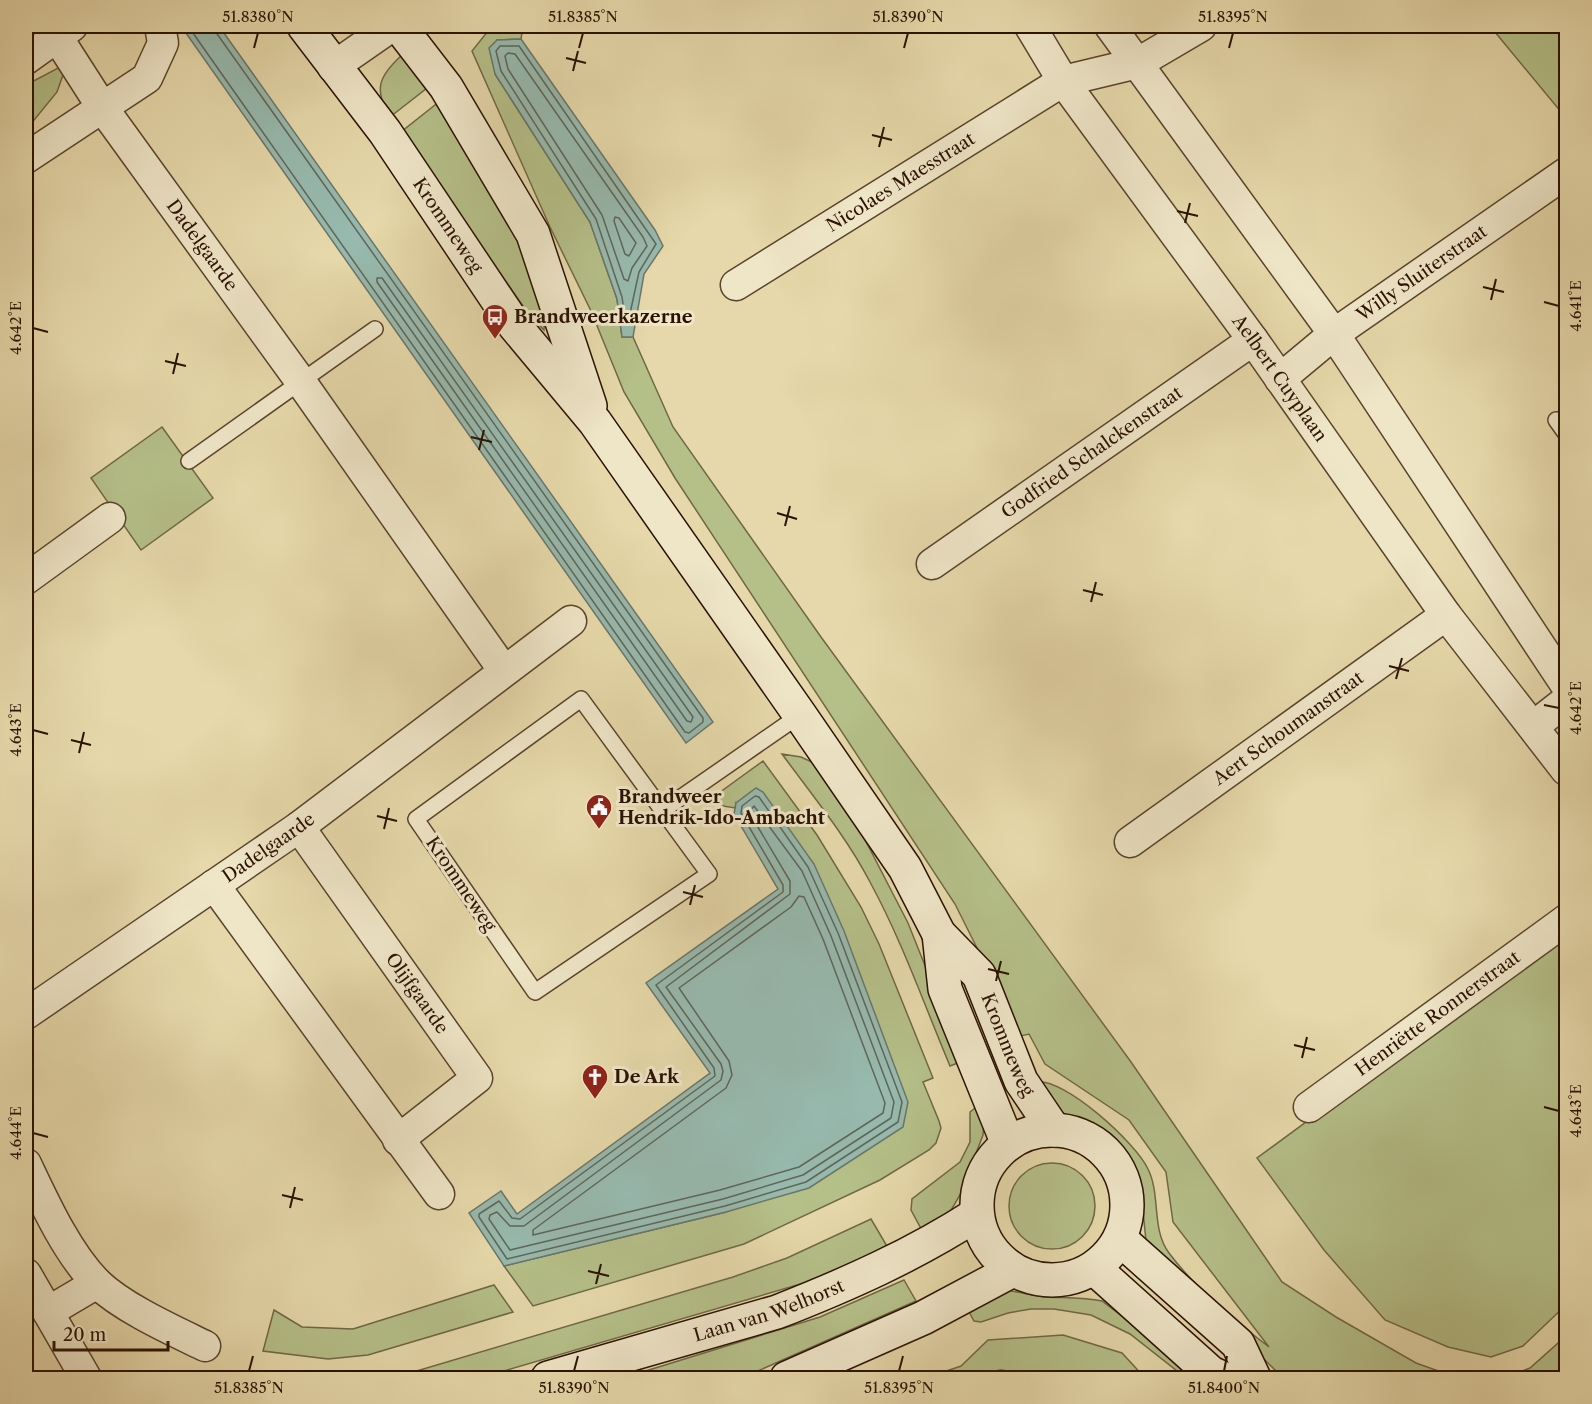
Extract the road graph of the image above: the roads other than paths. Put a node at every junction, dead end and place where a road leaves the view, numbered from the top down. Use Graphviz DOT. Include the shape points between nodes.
graph roads {
  1 [pos="160,26"];
  2 [pos="304,26"];
  3 [pos="392,26"];
  4 [pos="399,26"];
  5 [pos="1030,26"];
  6 [pos="1110,26"];
  7 [pos="1201,26"];
  8 [pos="59,29"];
  9 [pos="26,59"];
  10 [pos="1138,63"];
  11 [pos="333,67"];
  12 [pos="1064,81"];
  13 [pos="102,107"];
  14 [pos="26,158"];
  15 [pos="1566,173"];
  16 [pos="736,285"];
  17 [pos="375,329"];
  18 [pos="1334,334"];
  19 [pos="1253,340"];
  20 [pos="1280,379"];
  21 [pos="302,382"];
  22 [pos="1556,420"];
  23 [pos="595,422"];
  24 [pos="1566,434"];
  25 [pos="189,461"];
  26 [pos="110,518"];
  27 [pos="933,564"];
  28 [pos="26,579"];
  29 [pos="1446,615"];
  30 [pos="571,621"];
  31 [pos="504,671"];
  32 [pos="1566,685"];
  33 [pos="1566,701"];
  34 [pos="800,715"];
  35 [pos="1534,726"];
  36 [pos="1566,770"];
  37 [pos="663,810"];
  38 [pos="299,827"];
  39 [pos="1130,842"];
  40 [pos="214,885"];
  41 [pos="1566,921"];
  42 [pos="939,934"];
  43 [pos="26,1014"];
  44 [pos="1309,1107"];
  45 [pos="1054,1130"];
  46 [pos="398,1140"];
  47 [pos="1008,1144"];
  48 [pos="26,1164"];
  49 [pos="439,1194"];
  50 [pos="977,1215"];
  51 [pos="1120,1239"];
  52 [pos="1094,1268"];
  53 [pos="1012,1270"];
  54 [pos="26,1274"];
  55 [pos="97,1283"];
  56 [pos="48,1312"];
  57 [pos="205,1346"];
  58 [pos="86,1378"];
  59 [pos="548,1378"];
  60 [pos="787,1378"];
  61 [pos="1222,1378"];
  62 [pos="1254,1378"];
  1 -- 13 [label="street" via="163,43 147,78"];
  2 -- 11 [label="street, Krommeweg"];
  3 -- 11 [label="street"];
  4 -- 23 [label="street, Krommeweg" via="446,87 533,234"];
  5 -- 12 [label="street, Aelbert Cuyplaan"];
  6 -- 10 [label="street"];
  7 -- 10 [label="street, Nicolaes Maesstraat"];
  8 -- 9 [label="street, Dadelgaarde"];
  8 -- 13 [label="street, Dadelgaarde"];
  10 -- 12 [label="street, Nicolaes Maesstraat"];
  10 -- 18 [label="street"];
  11 -- 23 [label="street, Krommeweg" via="385,132 515,327"];
  12 -- 16 [label="street, Nicolaes Maesstraat"];
  12 -- 19 [label="street, Aelbert Cuyplaan"];
  13 -- 14 [label="street"];
  13 -- 21 [label="street, Dadelgaarde"];
  15 -- 18 [label="street, Willy Sluiterstraat"];
  17 -- 21 [label="lane"];
  18 -- 20 [label="street, Willy Sluiterstraat"];
  18 -- 32 [label="street"];
  19 -- 20 [label="street, Aelbert Cuyplaan"];
  19 -- 27 [label="street, Godfried Schalckenstraat"];
  20 -- 29 [label="street, Aelbert Cuyplaan"];
  21 -- 25 [label="lane"];
  21 -- 31 [label="street, Dadelgaarde"];
  22 -- 24 [label="lane"];
  23 -- 34 [label="street, Krommeweg"];
  26 -- 28 [label="street"];
  29 -- 35 [label="street, Aelbert Cuyplaan"];
  29 -- 39 [label="street, Aert Schoumanstraat"];
  30 -- 31 [label="street, Dadelgaarde"];
  31 -- 38 [label="street, Dadelgaarde"];
  33 -- 35 [label="street"];
  34 -- 37 [label="lane"];
  34 -- 42 [label="street, Krommeweg" via="905,868"];
  35 -- 36 [label="street, Aelbert Cuyplaan"];
  37 -- 37 [label="lane, Krommeweg" via="709,874 535,992 416,819 581,699"];
  38 -- 40 [label="street, Dadelgaarde"];
  38 -- 46 [label="street, Olijfgaarde" via="477,1078"];
  40 -- 43 [label="street, Dadelgaarde"];
  40 -- 46 [label="street"];
  41 -- 44 [label="street, Henriëtte Ronnerstraat"];
  42 -- 45 [label="street, Krommeweg" via="980,975 1021,1082"];
  42 -- 47 [label="street, Krommeweg" via="945,989"];
  45 -- 47 [label="street" via="1030,1133"];
  45 -- 51 [label="street" via="1076,1134 1096,1144 1118,1169 1127,1202"];
  46 -- 49 [label="street"];
  47 -- 50 [label="street" via="983,1175 976,1201"];
  48 -- 55 [label="street" via="56,1228"];
  50 -- 53 [label="street" via="988,1246"];
  50 -- 59 [label="street, Laan van Welhorst" via="934,1242 785,1309"];
  51 -- 52 [label="street"];
  51 -- 62 [label="street" via="1238,1344"];
  52 -- 53 [label="street" via="1075,1278 1054,1281"];
  52 -- 61 [label="street" via="1211,1373"];
  53 -- 60 [label="street" via="923,1318"];
  54 -- 56 [label="street"];
  55 -- 56 [label="street"];
  55 -- 57 [label="street" via="151,1320"];
  56 -- 58 [label="street"];
}
